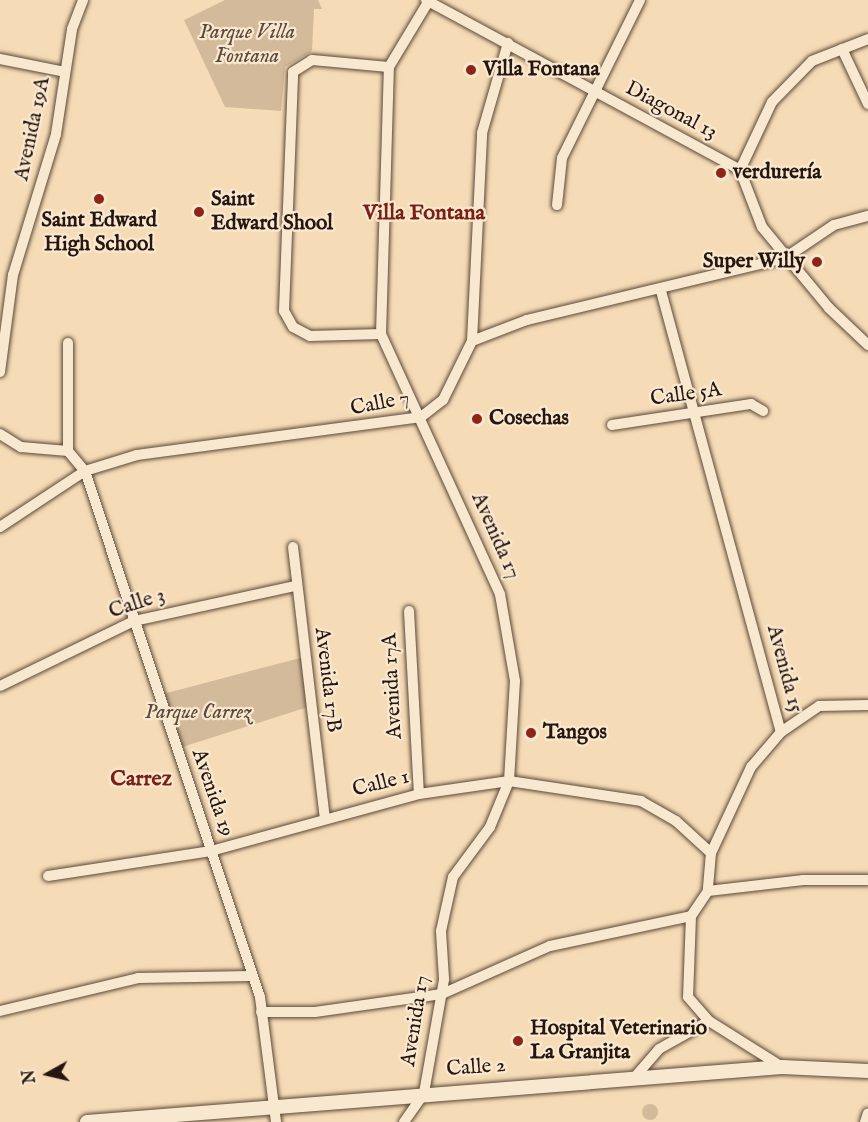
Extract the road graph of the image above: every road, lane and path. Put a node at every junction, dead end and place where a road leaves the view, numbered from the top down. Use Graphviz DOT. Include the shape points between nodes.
graph roads {
  1 [pos="83,0"];
  2 [pos="640,0"];
  3 [pos="427,1"];
  4 [pos="868,39"];
  5 [pos="508,43"];
  6 [pos="842,49"];
  7 [pos="0,59"];
  8 [pos="390,67"];
  9 [pos="65,72"];
  10 [pos="593,91"];
  11 [pos="868,104"];
  12 [pos="740,170"];
  13 [pos="557,205"];
  14 [pos="868,216"];
  15 [pos="785,258"];
  16 [pos="661,291"];
  17 [pos="381,334"];
  18 [pos="472,341"];
  19 [pos="68,344"];
  20 [pos="868,345"];
  21 [pos="0,372"];
  22 [pos="763,411"];
  23 [pos="694,414"];
  24 [pos="421,417"];
  25 [pos="612,425"];
  26 [pos="0,434"];
  27 [pos="68,451"];
  28 [pos="85,471"];
  29 [pos="0,527"];
  30 [pos="293,547"];
  31 [pos="295,586"];
  32 [pos="409,611"];
  33 [pos="134,621"];
  34 [pos="0,686"];
  35 [pos="868,705"];
  36 [pos="781,732"];
  37 [pos="509,781"];
  38 [pos="419,794"];
  39 [pos="325,818"];
  40 [pos="211,851"];
  41 [pos="711,853"];
  42 [pos="48,876"];
  43 [pos="868,880"];
  44 [pos="708,891"];
  45 [pos="691,916"];
  46 [pos="251,976"];
  47 [pos="442,994"];
  48 [pos="0,1011"];
  49 [pos="261,1012"];
  50 [pos="709,1021"];
  51 [pos="782,1067"];
  52 [pos="868,1071"];
  53 [pos="634,1078"];
  54 [pos="424,1093"];
  55 [pos="868,1113"];
  56 [pos="274,1116"];
  57 [pos="87,1122"];
  58 [pos="404,1122"];
  59 [pos="865,1122"];
  1 -- 9 [label="street, Avenida 19A"];
  2 -- 10 [label="street"];
  3 -- 5 [label="street, Diagonal 13"];
  3 -- 8 [label="street, Avenida 17"];
  4 -- 6 [label="street"];
  5 -- 10 [label="street, Diagonal 13"];
  5 -- 18 [label="street" via="482,133"];
  6 -- 11 [label="street"];
  6 -- 12 [label="street" via="812,61 772,102"];
  7 -- 9 [label="street"];
  8 -- 17 [label="street, Avenida 17"];
  8 -- 17 [label="street" via="312,60 293,72 284,311 293,327 310,336"];
  9 -- 21 [label="street, Avenida 19A" via="56,134 13,275"];
  10 -- 12 [label="street, Diagonal 13"];
  10 -- 13 [label="street" via="562,158"];
  12 -- 15 [label="street" via="762,227"];
  14 -- 15 [label="street" via="834,225"];
  15 -- 16 [label="street"];
  15 -- 20 [label="street"];
  16 -- 18 [label="street" via="527,320"];
  16 -- 23 [label="street, Avenida 15"];
  17 -- 24 [label="street, Avenida 17"];
  18 -- 24 [label="street, Calle 7" via="442,400"];
  19 -- 27 [label="street"];
  22 -- 23 [label="street, Calle 5A" via="751,404"];
  23 -- 25 [label="street, Calle 5A"];
  23 -- 36 [label="street, Avenida 15"];
  24 -- 28 [label="street, Calle 7" via="137,455"];
  24 -- 37 [label="street, Avenida 17" via="500,594 515,681"];
  26 -- 27 [label="street" via="21,447"];
  27 -- 28 [label="street, Avenida 19"];
  28 -- 29 [label="street, Calle 7"];
  28 -- 33 [label="street, Avenida 19"];
  30 -- 31 [label="street, Avenida 17B"];
  31 -- 33 [label="street, Calle 3"];
  31 -- 39 [label="street, Avenida 17B"];
  32 -- 38 [label="street, Avenida 17A"];
  33 -- 34 [label="street, Calle 3"];
  33 -- 40 [label="street, Avenida 19"];
  35 -- 36 [label="street" via="819,706"];
  36 -- 41 [label="street, Avenida 15" via="751,767"];
  37 -- 38 [label="street, Calle 1"];
  37 -- 41 [label="street, Calle 1" via="641,801 676,821"];
  37 -- 47 [label="street, Avenida 17" via="490,827 453,877 441,931"];
  38 -- 39 [label="street, Calle 1"];
  39 -- 40 [label="street, Calle 1"];
  40 -- 42 [label="street, Calle 1"];
  40 -- 46 [label="street, Avenida 19"];
  41 -- 44 [label="street, Avenida 15"];
  43 -- 44 [label="street" via="803,880"];
  44 -- 45 [label="street, Avenida 15"];
  45 -- 47 [label="street" via="550,946"];
  45 -- 50 [label="street" via="688,998"];
  46 -- 48 [label="street" via="138,978"];
  46 -- 49 [label="street, Avenida 19"];
  47 -- 49 [label="street" via="315,1012"];
  47 -- 54 [label="street, Avenida 17"];
  49 -- 56 [label="street, Avenida 19"];
  50 -- 51 [label="street"];
  50 -- 53 [label="street" via="659,1049"];
  51 -- 52 [label="street, Calle 2"];
  51 -- 53 [label="street, Calle 2"];
  53 -- 54 [label="street, Calle 2"];
  54 -- 56 [label="street, Calle 2"];
  54 -- 58 [label="street"];
  55 -- 59 [label="street"];
  56 -- 57 [label="street, Calle 2"];
}
